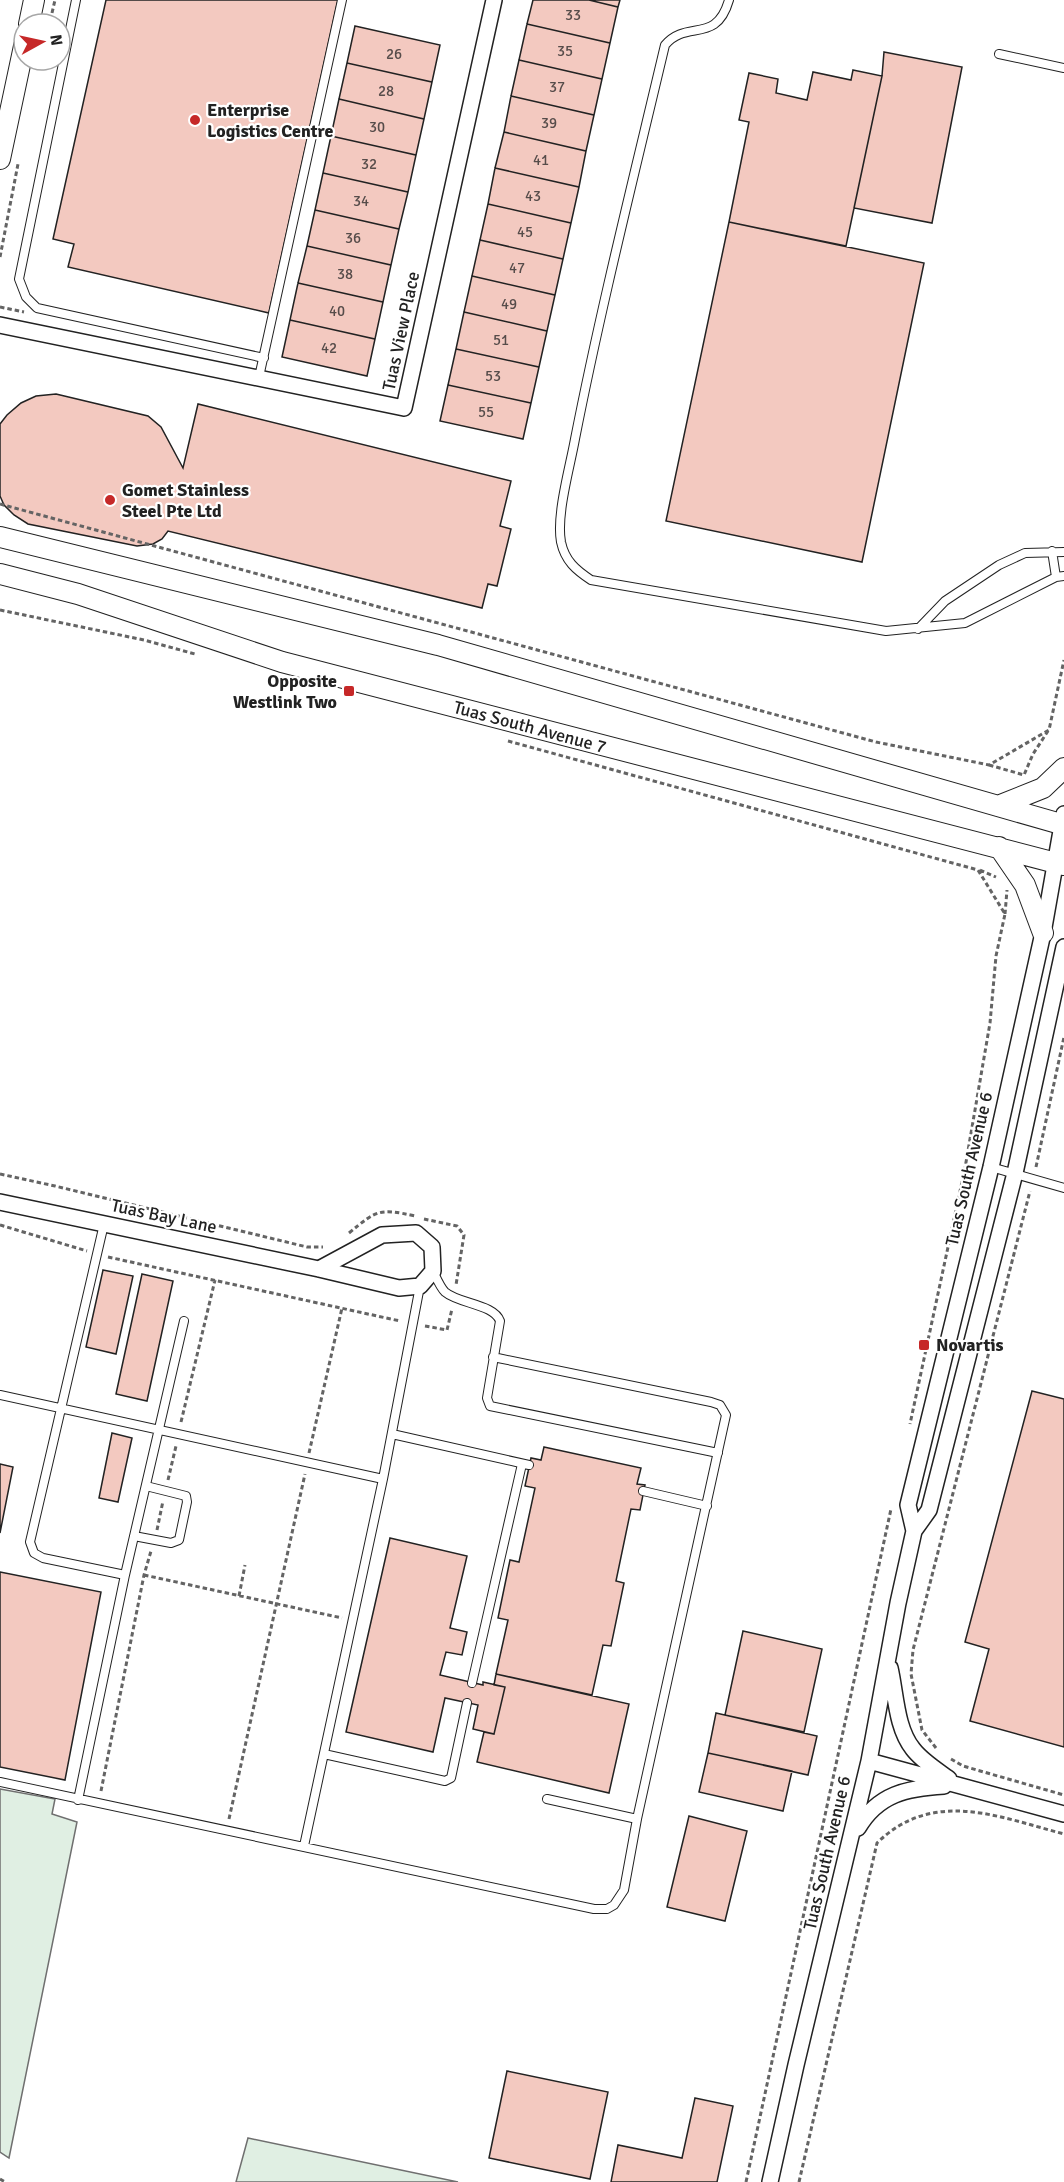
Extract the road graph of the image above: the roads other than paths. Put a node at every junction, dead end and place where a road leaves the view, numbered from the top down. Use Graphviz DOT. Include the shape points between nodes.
graph roads {
  1 [pos="76,0"];
  2 [pos="342,0"];
  3 [pos="494,0"];
  4 [pos="729,0"];
  5 [pos="999,54"];
  6 [pos="1064,68"];
  7 [pos="18,72"];
  8 [pos="0,159"];
  9 [pos="0,325"];
  10 [pos="264,358"];
  11 [pos="259,377"];
  12 [pos="0,537"];
  13 [pos="1052,551"];
  14 [pos="1064,552"];
  15 [pos="0,574"];
  16 [pos="1060,577"];
  17 [pos="918,628"];
  18 [pos="1064,768"];
  19 [pos="998,806"];
  20 [pos="1063,821"];
  21 [pos="999,847"];
  22 [pos="1060,863"];
  23 [pos="1043,933"];
  24 [pos="1064,947"];
  25 [pos="991,1167"];
  26 [pos="1015,1173"];
  27 [pos="1064,1188"];
  28 [pos="0,1202"];
  29 [pos="104,1224"];
  30 [pos="319,1269"];
  31 [pos="433,1271"];
  32 [pos="420,1286"];
  33 [pos="184,1321"];
  34 [pos="493,1357"];
  35 [pos="0,1395"];
  36 [pos="60,1408"];
  37 [pos="158,1430"];
  38 [pos="392,1434"];
  39 [pos="718,1453"];
  40 [pos="383,1479"];
  41 [pos="146,1486"];
  42 [pos="644,1491"];
  43 [pos="707,1506"];
  44 [pos="914,1531"];
  45 [pos="134,1536"];
  46 [pos="125,1575"];
  47 [pos="888,1660"];
  48 [pos="472,1683"];
  49 [pos="467,1703"];
  50 [pos="324,1754"];
  51 [pos="869,1761"];
  52 [pos="0,1782"];
  53 [pos="960,1786"];
  54 [pos="547,1799"];
  55 [pos="78,1800"];
  56 [pos="1064,1814"];
  57 [pos="637,1819"];
  58 [pos="852,1839"];
  59 [pos="304,1846"];
  60 [pos="770,2182"];
  1 -- 10 [label="lane" via="19,279 26,297 38,308"];
  2 -- 10 [label="lane"];
  3 -- 11 [label="street, Tuas View Place" via="404,408"];
  4 -- 17 [label="lane" via="717,24 678,35 665,45 580,417 560,517 561,542 568,560 591,580 886,631"];
  5 -- 6 [label="lane"];
  7 -- 8 [label="street"];
  9 -- 11 [label="street, Tuas View Place"];
  10 -- 11 [label="lane"];
  12 -- 19 [label="street" via="438,645"];
  13 -- 14 [label="lane"];
  13 -- 16 [label="lane"];
  13 -- 17 [label="lane" via="1025,553 999,565 945,601"];
  15 -- 21 [label="street, Tuas South Avenue 7" via="89,598 282,662"];
  16 -- 17 [label="lane" via="964,623"];
  18 -- 19 [label="street" via="1043,788"];
  19 -- 20 [label="street"];
  20 -- 22 [label="street, Tuas South Avenue 6"];
  21 -- 22 [label="street, Tuas South Avenue 7"];
  21 -- 23 [label="street" via="1025,885"];
  22 -- 23 [label="street, Tuas South Avenue 6"];
  23 -- 25 [label="street, Tuas South Avenue 6"];
  24 -- 26 [label="street, Tuas South Avenue 6"];
  25 -- 26 [label="lane"];
  25 -- 44 [label="street, Tuas South Avenue 6" via="908,1505"];
  26 -- 27 [label="lane"];
  26 -- 44 [label="street, Tuas South Avenue 6" via="929,1510"];
  28 -- 29 [label="street, Tuas Bay Lane"];
  29 -- 30 [label="street, Tuas Bay Lane"];
  29 -- 36 [label="lane"];
  30 -- 31 [label="street" via="382,1235 416,1233 432,1247"];
  30 -- 32 [label="street, Tuas Bay Lane" via="399,1288"];
  31 -- 32 [label="street"];
  31 -- 34 [label="lane" via="444,1291 498,1316"];
  32 -- 38 [label="lane"];
  33 -- 37 [label="lane"];
  34 -- 39 [label="lane" via="720,1405 726,1416"];
  34 -- 39 [label="lane" via="487,1398 494,1408"];
  35 -- 36 [label="lane"];
  36 -- 37 [label="lane"];
  36 -- 46 [label="lane" via="30,1542 34,1553"];
  37 -- 40 [label="lane"];
  37 -- 41 [label="lane"];
  38 -- 40 [label="lane"];
  38 -- 48 [label="lane" via="525,1465"];
  39 -- 43 [label="lane"];
  40 -- 50 [label="lane"];
  41 -- 45 [label="lane"];
  41 -- 45 [label="lane" via="186,1496 178,1540 171,1543"];
  42 -- 43 [label="lane"];
  43 -- 57 [label="lane"];
  44 -- 47 [label="street, Tuas South Avenue 6"];
  45 -- 46 [label="lane"];
  46 -- 55 [label="lane"];
  47 -- 51 [label="street, Tuas South Avenue 6"];
  47 -- 53 [label="street" via="900,1723 908,1743"];
  49 -- 50 [label="lane" via="451,1778 446,1781"];
  50 -- 59 [label="lane"];
  51 -- 53 [label="street"];
  51 -- 58 [label="street, Tuas South Avenue 6"];
  52 -- 55 [label="lane"];
  53 -- 56 [label="street"];
  53 -- 58 [label="street" via="918,1787 898,1792 866,1814"];
  54 -- 57 [label="lane"];
  55 -- 59 [label="lane"];
  57 -- 59 [label="lane" via="624,1890 607,1909"];
  58 -- 60 [label="street, Tuas South Avenue 6"];
}
